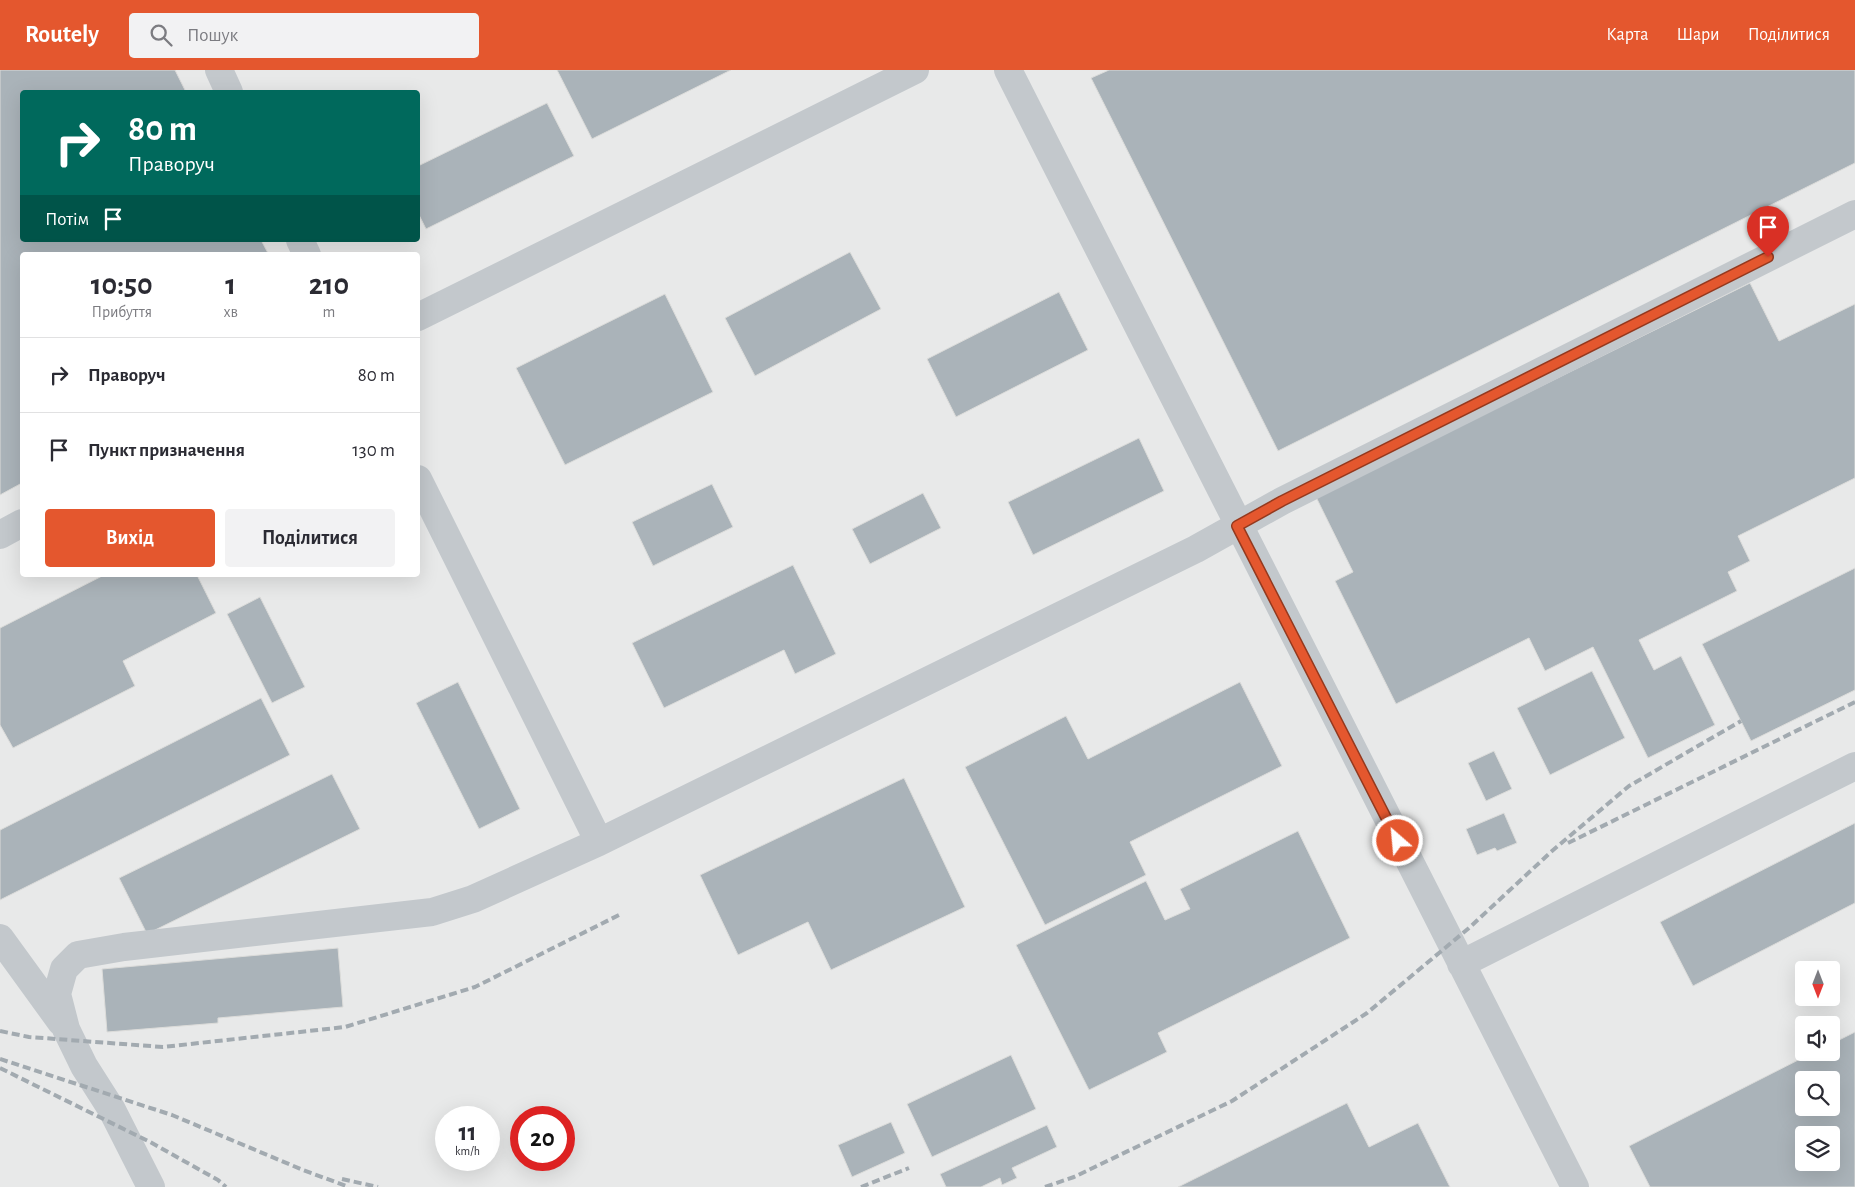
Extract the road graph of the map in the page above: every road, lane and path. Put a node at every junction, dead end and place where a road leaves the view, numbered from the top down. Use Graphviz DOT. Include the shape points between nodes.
graph roads {
  1 [pos="219,70"];
  2 [pos="915,70"];
  3 [pos="1008,70"];
  4 [pos="228,90"];
  5 [pos="1855,214"];
  6 [pos="420,316"];
  7 [pos="420,483"];
  8 [pos="20,525"];
  9 [pos="1237,526"];
  10 [pos="0,535"];
  11 [pos="1855,766"];
  12 [pos="599,842"];
  13 [pos="0,938"];
  14 [pos="1461,964"];
  15 [pos="66,1030"];
  16 [pos="151,1187"];
  17 [pos="1575,1187"];
  1 -- 4 [label="lane"];
  2 -- 6 [label="lane"];
  3 -- 9 [label="lane"];
  5 -- 9 [label="lane"];
  7 -- 12 [label="lane"];
  8 -- 10 [label="lane"];
  9 -- 12 [label="lane"];
  9 -- 14 [label="lane"];
  11 -- 14 [label="lane"];
  12 -- 15 [label="lane" via="473,899 432,912 78,955 64,968 57,994"];
  13 -- 15 [label="lane"];
  14 -- 17 [label="lane"];
  15 -- 16 [label="lane"];
}
